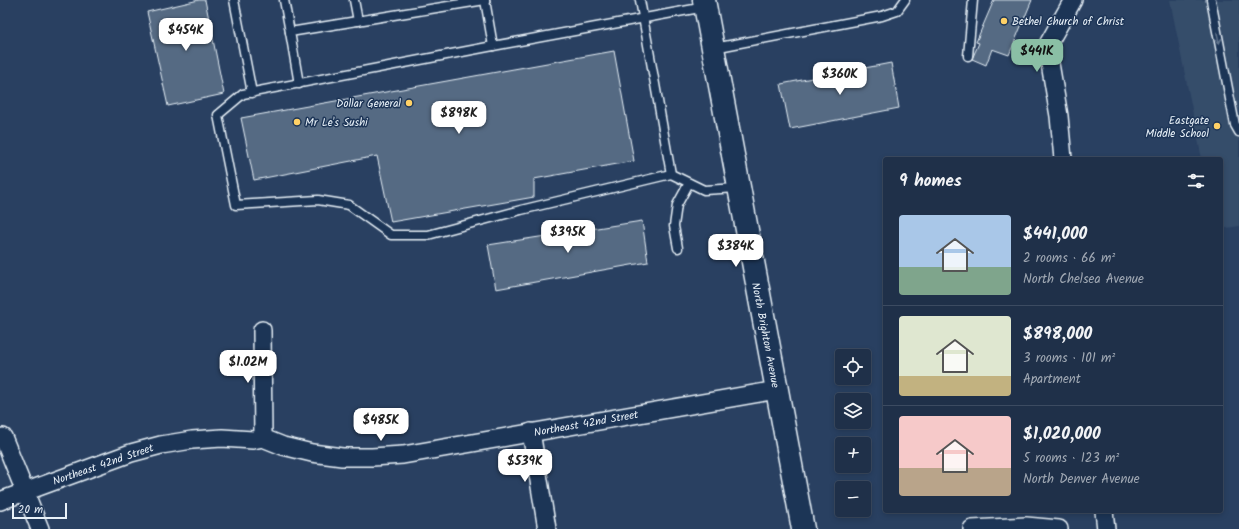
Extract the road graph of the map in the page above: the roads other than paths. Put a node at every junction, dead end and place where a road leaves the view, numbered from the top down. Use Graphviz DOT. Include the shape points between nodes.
graph roads {
  1 [pos="234,0"];
  2 [pos="284,0"];
  3 [pos="354,0"];
  4 [pos="485,0"];
  5 [pos="640,0"];
  6 [pos="905,0"];
  7 [pos="973,0"];
  8 [pos="1073,0"];
  9 [pos="1211,0"];
  10 [pos="705,3"];
  11 [pos="644,19"];
  12 [pos="358,21"];
  13 [pos="290,32"];
  14 [pos="493,46"];
  15 [pos="713,48"];
  16 [pos="968,56"];
  17 [pos="299,84"];
  18 [pos="252,93"];
  19 [pos="1239,132"];
  20 [pos="1063,157"];
  21 [pos="671,174"];
  22 [pos="689,183"];
  23 [pos="739,188"];
  24 [pos="678,248"];
  25 [pos="262,330"];
  26 [pos="777,390"];
  27 [pos="531,432"];
  28 [pos="3,437"];
  29 [pos="263,438"];
  30 [pos="25,491"];
  31 [pos="0,500"];
  32 [pos="1104,513"];
  33 [pos="40,529"];
  34 [pos="547,529"];
  35 [pos="803,529"];
  36 [pos="972,529"];
  37 [pos="1059,529"];
  38 [pos="1106,529"];
  1 -- 18 [label="lane"];
  2 -- 13 [label="lane"];
  3 -- 12 [label="lane"];
  4 -- 12 [label="lane"];
  4 -- 14 [label="lane"];
  5 -- 11 [label="lane"];
  6 -- 15 [label="lane" via="897,11 882,16"];
  7 -- 16 [label="lane"];
  8 -- 20 [label="street" via="1047,46 1059,116"];
  9 -- 19 [label="lane, one-way" via="1235,125"];
  10 -- 11 [label="lane"];
  10 -- 15 [label="main road, North Brighton Avenue"];
  11 -- 14 [label="lane"];
  11 -- 21 [label="lane"];
  12 -- 13 [label="lane"];
  13 -- 17 [label="lane"];
  14 -- 17 [label="lane"];
  15 -- 23 [label="main road, North Brighton Avenue"];
  17 -- 18 [label="lane"];
  18 -- 21 [label="lane" via="243,94 218,115 236,205 318,200 349,205 391,235 428,235"];
  21 -- 22 [label="lane"];
  22 -- 23 [label="lane" via="704,190"];
  22 -- 24 [label="lane" via="676,205 674,226"];
  23 -- 26 [label="main road, North Brighton Avenue"];
  25 -- 29 [label="street"];
  26 -- 27 [label="street, Northeast 42nd Street"];
  26 -- 35 [label="main road, North Brighton Avenue"];
  27 -- 29 [label="street, Northeast 42nd Street" via="403,455 372,458 312,453"];
  27 -- 34 [label="street"];
  28 -- 30 [label="street"];
  29 -- 30 [label="street, Northeast 42nd Street" via="192,440 162,445 131,453"];
  30 -- 31 [label="street, Northeast 42nd Street"];
  30 -- 33 [label="street"];
  32 -- 38 [label="street"];
  36 -- 37 [label="street" via="1026,526"];
}
